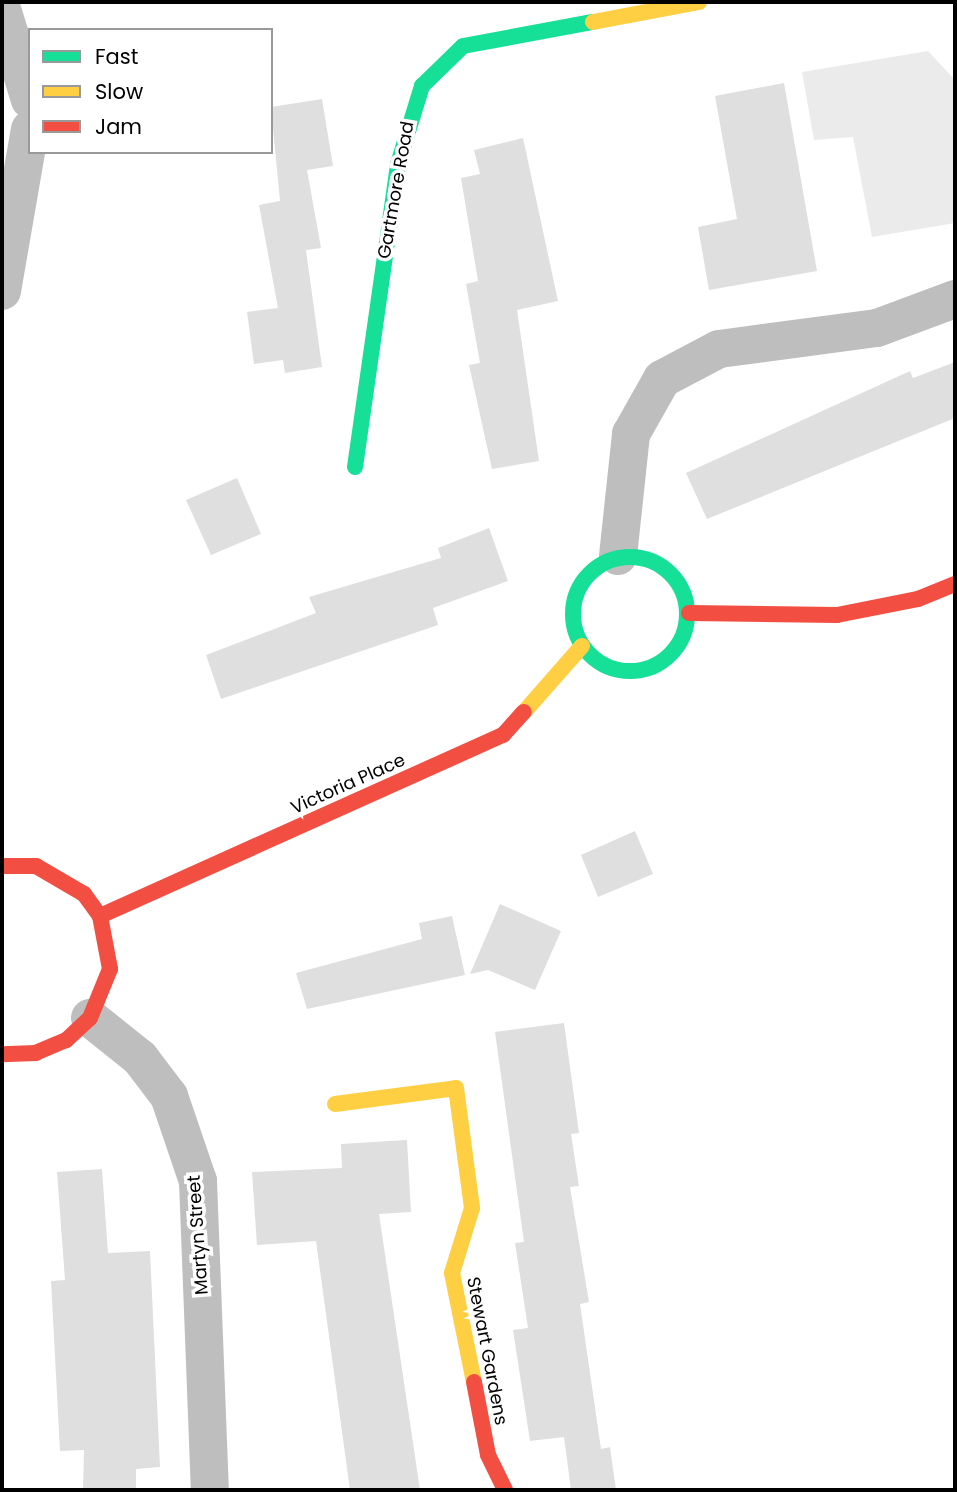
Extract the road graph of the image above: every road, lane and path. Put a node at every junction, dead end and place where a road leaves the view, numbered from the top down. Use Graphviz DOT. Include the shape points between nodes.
graph roads {
  1 [pos="699,2"];
  2 [pos="2,9"];
  3 [pos="28,94"];
  4 [pos="28,141"];
  5 [pos="2,291"];
  6 [pos="955,299"];
  7 [pos="355,467"];
  8 [pos="618,556"];
  9 [pos="955,583"];
  10 [pos="689,614"];
  11 [pos="582,646"];
  12 [pos="2,866"];
  13 [pos="100,916"];
  14 [pos="90,1018"];
  15 [pos="2,1055"];
  16 [pos="335,1104"];
  17 [pos="210,1490"];
  18 [pos="505,1490"];
  1 -- 7 [label="street, Gartmore Road" via="463,46 422,86 398,164"];
  2 -- 3 [label="street"];
  4 -- 5 [label="street"];
  6 -- 8 [label="street" via="877,328 719,349 662,379 631,434"];
  8 -- 10 [label="street" via="661,564 681,584"];
  8 -- 11 [label="street" via="587,574 574,597 574,627"];
  9 -- 10 [label="street" via="918,599 836,615"];
  10 -- 11 [label="street" via="674,652 652,667 617,672"];
  11 -- 13 [label="street, Victoria Place" via="503,735"];
  12 -- 13 [label="street" via="36,866 62,877"];
  13 -- 14 [label="street" via="110,969"];
  14 -- 15 [label="street" via="46,1048"];
  14 -- 17 [label="street, Martyn Street" via="140,1058 169,1096 198,1181"];
  16 -- 18 [label="street, Stewart Gardens" via="456,1088 472,1208 452,1273 488,1455"];
}
